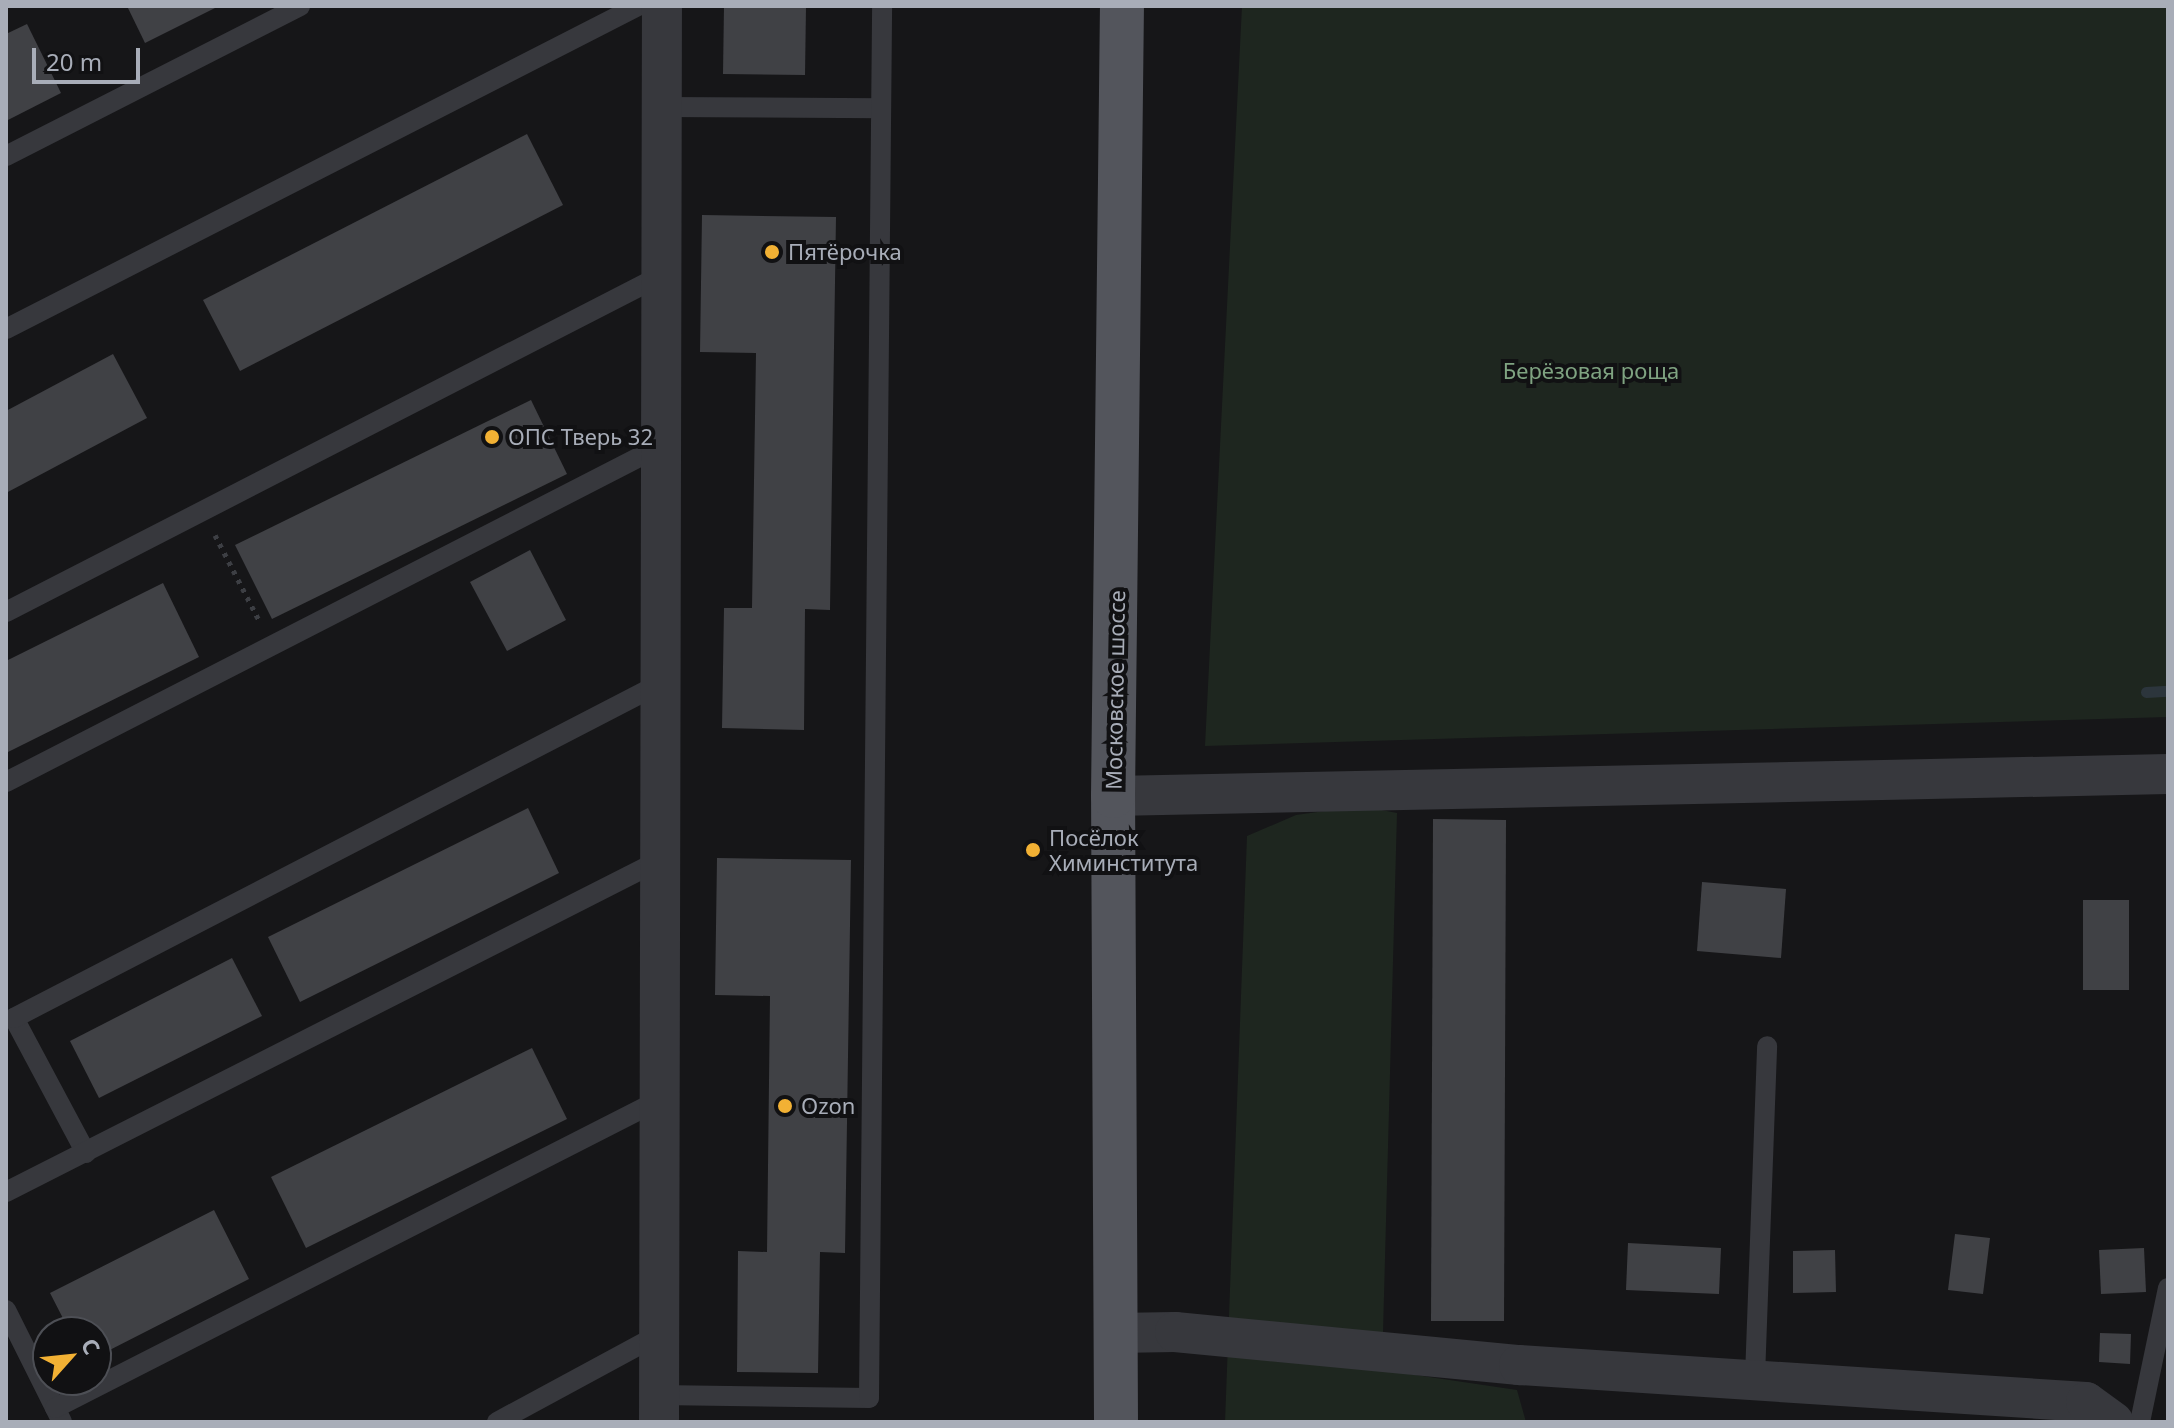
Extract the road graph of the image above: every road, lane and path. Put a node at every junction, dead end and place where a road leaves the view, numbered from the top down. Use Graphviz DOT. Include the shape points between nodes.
graph roads {
  1 [pos="300,6"];
  2 [pos="638,6"];
  3 [pos="662,6"];
  4 [pos="882,6"];
  5 [pos="1122,6"];
  6 [pos="662,107"];
  7 [pos="881,108"];
  8 [pos="6,156"];
  9 [pos="660,276"];
  10 [pos="6,329"];
  11 [pos="659,447"];
  12 [pos="204,512"];
  13 [pos="6,612"];
  14 [pos="273,647"];
  15 [pos="661,683"];
  16 [pos="2168,774"];
  17 [pos="6,782"];
  18 [pos="1113,796"];
  19 [pos="662,859"];
  20 [pos="10,1010"];
  21 [pos="1767,1046"];
  22 [pos="661,1099"];
  23 [pos="86,1153"];
  24 [pos="6,1192"];
  25 [pos="2168,1288"];
  26 [pos="7,1313"];
  27 [pos="1115,1333"];
  28 [pos="660,1334"];
  29 [pos="1755,1377"];
  30 [pos="659,1408"];
  31 [pos="59,1415"];
  32 [pos="497,1422"];
  33 [pos="1116,1422"];
  34 [pos="2114,1422"];
  35 [pos="2140,1422"];
  1 -- 8 [label="lane"];
  2 -- 10 [label="lane"];
  3 -- 6 [label="street"];
  4 -- 7 [label="lane"];
  5 -- 18 [label="main road, Московское шоссе"];
  6 -- 7 [label="lane"];
  6 -- 9 [label="street"];
  7 -- 30 [label="lane" via="869,1398"];
  9 -- 11 [label="street"];
  9 -- 12 [label="lane"];
  11 -- 14 [label="lane"];
  11 -- 15 [label="street"];
  12 -- 13 [label="lane"];
  12 -- 14 [label="path"];
  14 -- 17 [label="lane"];
  15 -- 19 [label="street"];
  15 -- 20 [label="lane"];
  16 -- 18 [label="street"];
  18 -- 27 [label="main road, Московское шоссе"];
  19 -- 22 [label="street"];
  19 -- 23 [label="lane"];
  20 -- 23 [label="lane"];
  21 -- 29 [label="lane"];
  22 -- 28 [label="street"];
  22 -- 31 [label="lane"];
  23 -- 24 [label="lane"];
  25 -- 35 [label="lane"];
  26 -- 31 [label="lane"];
  27 -- 29 [label="street" via="1175,1332 1519,1365"];
  27 -- 33 [label="main road, Московское шоссе"];
  28 -- 30 [label="street"];
  28 -- 32 [label="lane"];
  29 -- 34 [label="street" via="2086,1402"];
}
